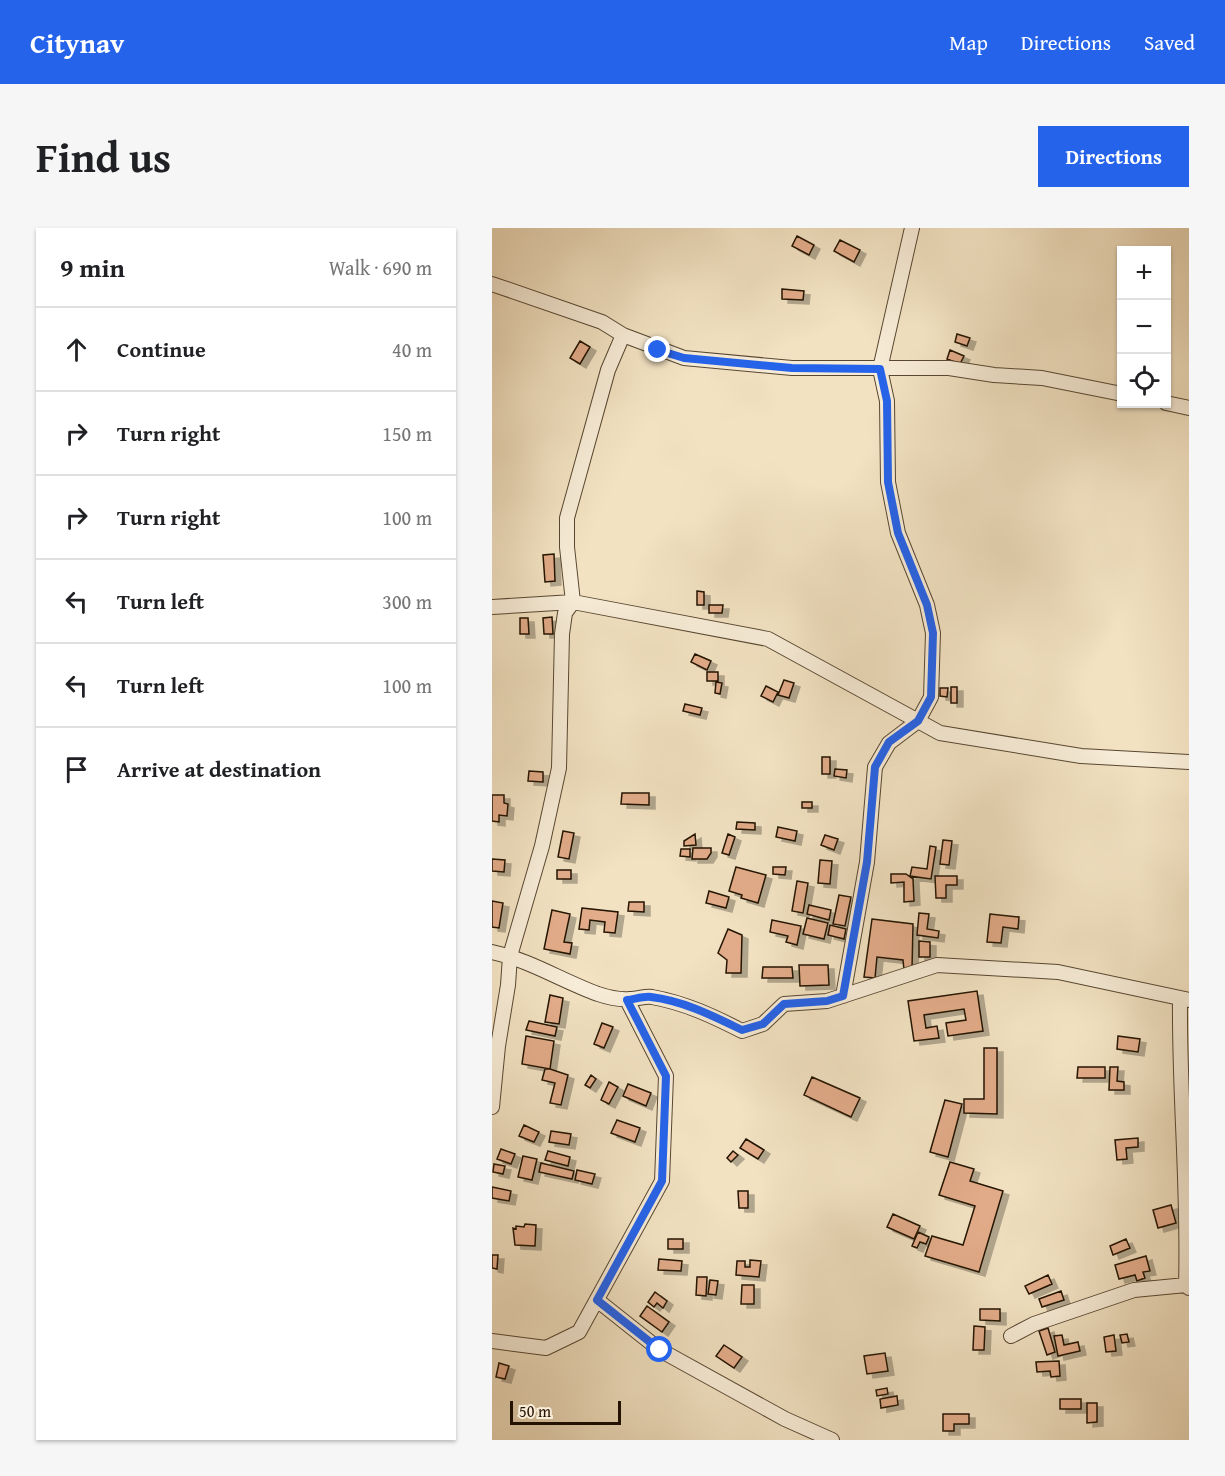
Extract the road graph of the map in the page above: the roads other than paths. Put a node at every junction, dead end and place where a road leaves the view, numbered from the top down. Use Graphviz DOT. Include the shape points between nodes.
graph roads {
  1 [pos="912,228"];
  2 [pos="492,284"];
  3 [pos="622,335"];
  4 [pos="880,369"];
  5 [pos="1117,393"];
  6 [pos="1171,404"];
  7 [pos="1189,408"];
  8 [pos="573,602"];
  9 [pos="492,607"];
  10 [pos="918,721"];
  11 [pos="1189,762"];
  12 [pos="492,952"];
  13 [pos="510,956"];
  14 [pos="843,996"];
  15 [pos="627,1000"];
  16 [pos="1185,1000"];
  17 [pos="492,1107"];
  18 [pos="1188,1286"];
  19 [pos="597,1300"];
  20 [pos="1011,1336"];
  21 [pos="492,1341"];
  22 [pos="832,1440"];
  1 -- 4 [label="street"];
  2 -- 3 [label="street" via="602,322"];
  3 -- 4 [label="street" via="684,358 792,368"];
  3 -- 8 [label="street" via="608,370 567,518"];
  4 -- 5 [label="street" via="949,368 1042,378"];
  4 -- 10 [label="street" via="887,401 888,482 898,533 927,605 933,633 931,697"];
  6 -- 7 [label="street"];
  8 -- 9 [label="street"];
  8 -- 10 [label="street" via="768,639"];
  8 -- 13 [label="street" via="565,613 561,633 559,768 543,846"];
  10 -- 11 [label="street" via="940,734 1081,756"];
  10 -- 14 [label="street" via="889,742 875,767 867,862"];
  12 -- 13 [label="street"];
  13 -- 15 [label="street" via="600,995"];
  13 -- 17 [label="street"];
  14 -- 15 [label="street" via="784,1004 763,1024 742,1030 677,1003 649,997"];
  14 -- 16 [label="street" via="937,965 1058,972"];
  15 -- 19 [label="street" via="666,1076 662,1181"];
  16 -- 18 [label="street" via="1180,1044"];
  18 -- 20 [label="street" via="1134,1290 1034,1324"];
  19 -- 21 [label="street" via="579,1332 546,1348"];
  19 -- 22 [label="street" via="660,1350 784,1419"];
}
